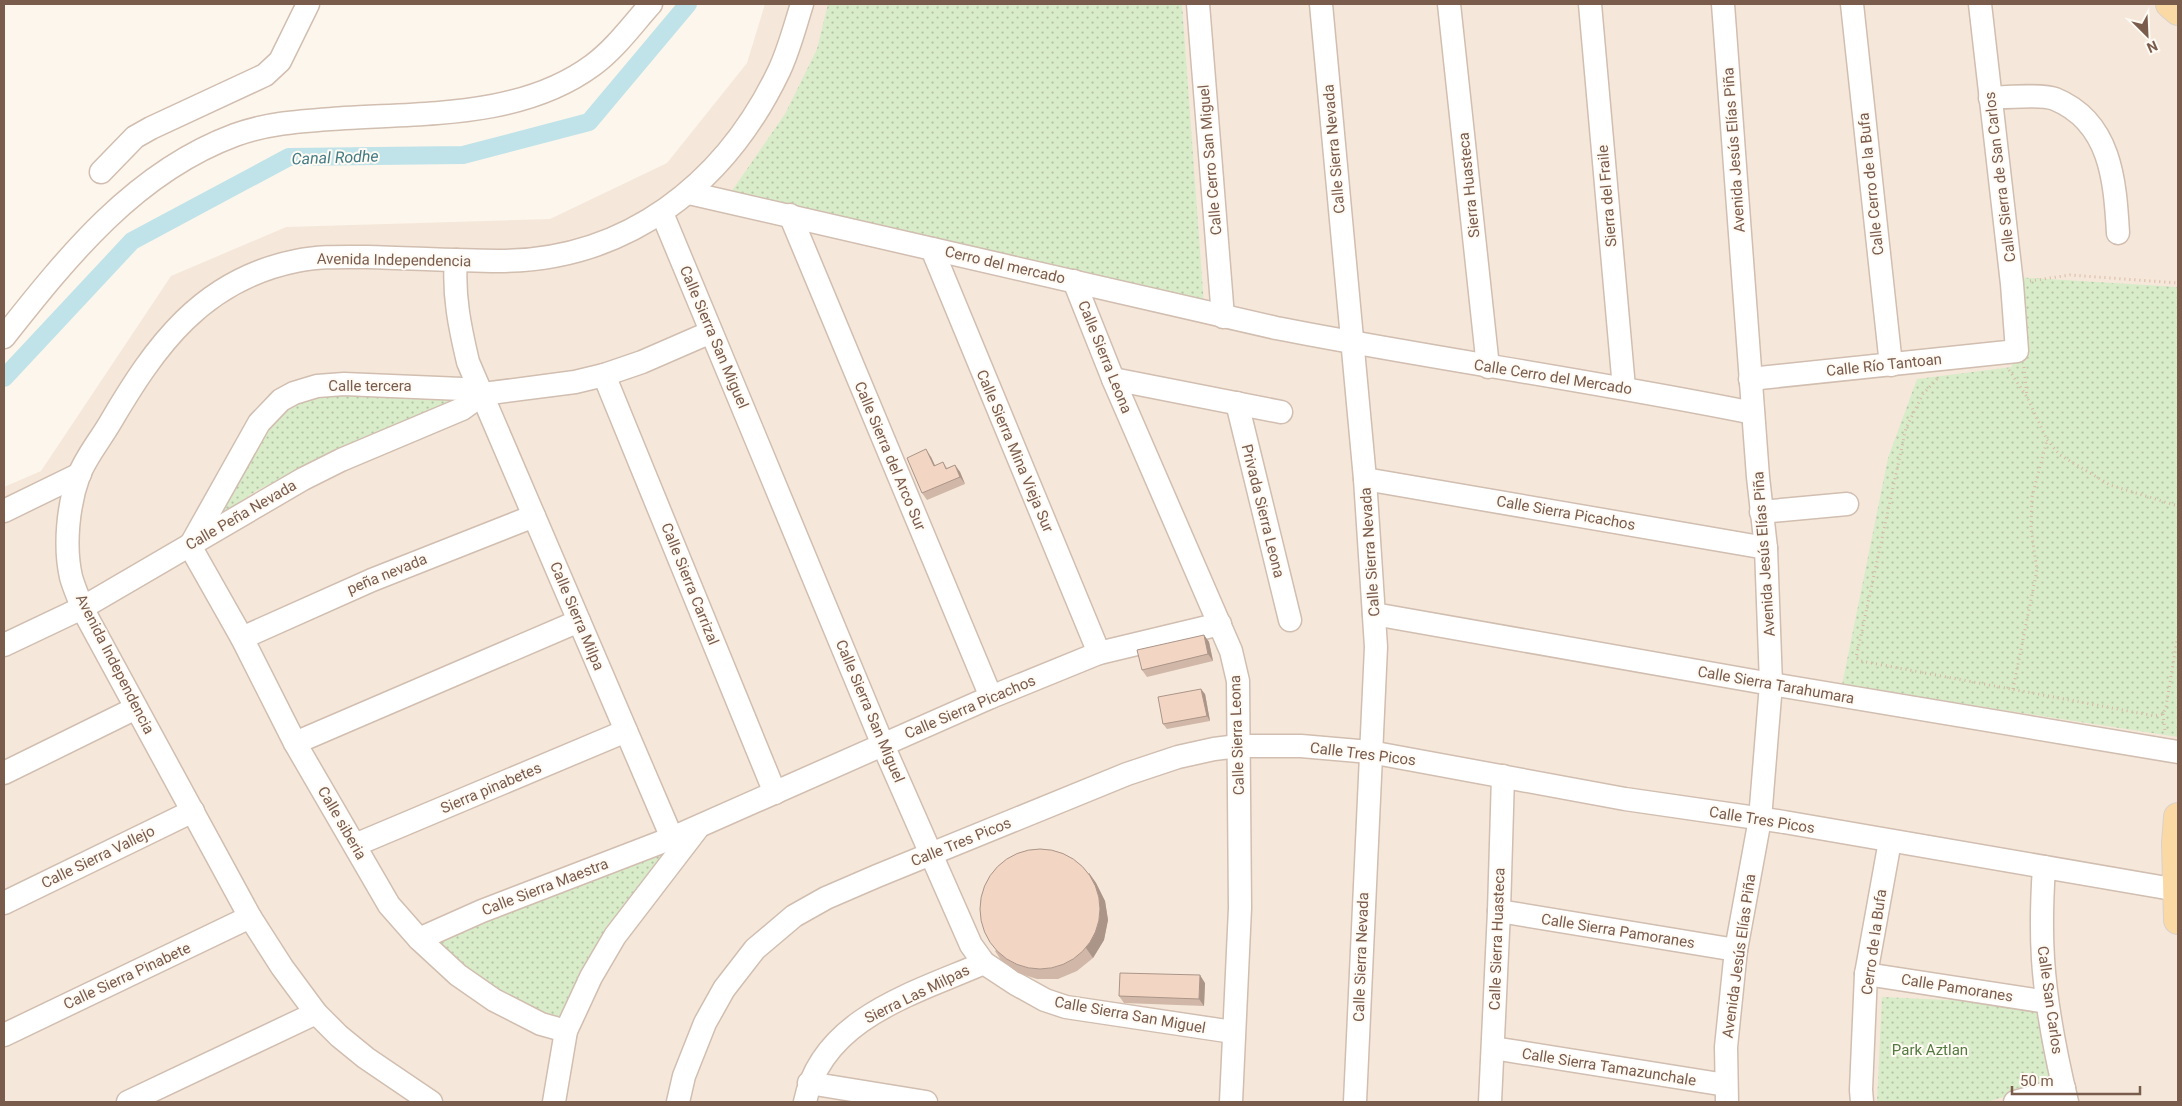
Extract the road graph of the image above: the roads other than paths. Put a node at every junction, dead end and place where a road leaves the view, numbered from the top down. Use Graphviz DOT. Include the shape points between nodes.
graph roads {
  1 [pos="308,4"];
  2 [pos="651,4"];
  3 [pos="802,4"];
  4 [pos="1198,4"];
  5 [pos="1321,4"];
  6 [pos="1449,4"];
  7 [pos="1590,4"];
  8 [pos="1723,4"];
  9 [pos="1852,4"];
  10 [pos="1980,4"];
  11 [pos="2170,4"];
  12 [pos="2178,11"];
  13 [pos="1990,98"];
  14 [pos="101,172"];
  15 [pos="689,193"];
  16 [pos="662,213"];
  17 [pos="790,216"];
  18 [pos="2118,233"];
  19 [pos="932,249"];
  20 [pos="456,260"];
  21 [pos="1074,281"];
  22 [pos="1223,317"];
  23 [pos="711,332"];
  24 [pos="4,337"];
  25 [pos="1352,343"];
  26 [pos="2012,359"];
  27 [pos="1891,365"];
  28 [pos="1488,366"];
  29 [pos="604,375"];
  30 [pos="1113,379"];
  31 [pos="1750,379"];
  32 [pos="1624,388"];
  33 [pos="483,394"];
  34 [pos="1238,403"];
  35 [pos="1281,412"];
  36 [pos="1754,413"];
  37 [pos="80,474"];
  38 [pos="1365,479"];
  39 [pos="1847,504"];
  40 [pos="4,511"];
  41 [pos="1761,512"];
  42 [pos="534,516"];
  43 [pos="190,546"];
  44 [pos="1766,548"];
  45 [pos="82,608"];
  46 [pos="1374,614"];
  47 [pos="1290,620"];
  48 [pos="579,621"];
  49 [pos="1220,624"];
  50 [pos="242,638"];
  51 [pos="4,645"];
  52 [pos="1100,653"];
  53 [pos="1771,684"];
  54 [pos="991,697"];
  55 [pos="136,708"];
  56 [pos="626,731"];
  57 [pos="295,743"];
  58 [pos="883,745"];
  59 [pos="1238,746"];
  60 [pos="1370,752"];
  61 [pos="2178,752"];
  62 [pos="4,773"];
  63 [pos="1503,776"];
  64 [pos="775,793"];
  65 [pos="193,811"];
  66 [pos="2178,817"];
  67 [pos="1760,819"];
  68 [pos="700,826"];
  69 [pos="672,838"];
  70 [pos="1890,841"];
  71 [pos="355,845"];
  72 [pos="931,854"];
  73 [pos="2044,867"];
  74 [pos="2177,890"];
  75 [pos="4,903"];
  76 [pos="1499,911"];
  77 [pos="250,917"];
  78 [pos="2178,920"];
  79 [pos="419,939"];
  80 [pos="1736,950"];
  81 [pos="984,963"];
  82 [pos="1866,974"];
  83 [pos="2048,1002"];
  84 [pos="316,1013"];
  85 [pos="566,1031"];
  86 [pos="1233,1032"];
  87 [pos="4,1035"];
  88 [pos="1493,1048"];
  89 [pos="807,1093"];
  90 [pos="1726,1094"];
  91 [pos="2066,1095"];
  92 [pos="417,1099"];
  93 [pos="128,1102"];
  94 [pos="554,1102"];
  95 [pos="678,1102"];
  96 [pos="926,1102"];
  97 [pos="1231,1102"];
  98 [pos="1354,1102"];
  99 [pos="1490,1102"];
  100 [pos="1862,1102"];
  101 [pos="2015,1102"];
  1 -- 14 [label="street" via="280,61 265,75 143,132"];
  2 -- 24 [label="street" via="593,65 537,94 494,105 448,111 274,123 210,146 172,166 92,232"];
  3 -- 15 [label="street, Avenida Independencia" via="781,67 765,100 719,162"];
  4 -- 22 [label="street, Calle Cerro San Miguel"];
  5 -- 25 [label="street, Calle Sierra Nevada"];
  6 -- 28 [label="street, Sierra Huasteca"];
  7 -- 32 [label="street, Sierra del Fraile"];
  8 -- 31 [label="street, Avenida Jesús Elías Piña"];
  9 -- 27 [label="street, Calle Cerro de la Bufa"];
  10 -- 13 [label="street, Calle Sierra de San Carlos"];
  11 -- 12 [label="main road"];
  13 -- 18 [label="street" via="2054,98 2084,117 2102,142 2115,185"];
  13 -- 26 [label="street, Calle Sierra de San Carlos" via="2012,284"];
  15 -- 16 [label="street, Avenida Independencia"];
  15 -- 17 [label="street, Cerro del mercado"];
  16 -- 20 [label="street, Avenida Independencia" via="616,238 567,254 500,261"];
  16 -- 23 [label="street, Calle Sierra San Miguel"];
  17 -- 19 [label="street, Cerro del mercado"];
  17 -- 54 [label="street, Calle Sierra del Arco Sur"];
  19 -- 21 [label="street, Cerro del mercado"];
  19 -- 52 [label="street, Calle Sierra Mina Vieja Sur"];
  20 -- 33 [label="street, Calle Sierra Milpa" via="454,282 459,325 468,362"];
  20 -- 37 [label="street, Avenida Independencia" via="310,259 271,268 230,286 183,320 149,359"];
  21 -- 22 [label="street, Cerro del mercado"];
  21 -- 30 [label="street, Calle Sierra Leona"];
  22 -- 25 [label="street, Cerro del mercado"];
  23 -- 29 [label="street"];
  23 -- 58 [label="street, Calle Sierra San Miguel"];
  25 -- 28 [label="street, Calle Cerro del Mercado"];
  25 -- 38 [label="street, Calle Sierra Nevada"];
  26 -- 27 [label="street, Calle Río Tantoan"];
  27 -- 31 [label="street, Calle Río Tantoan"];
  28 -- 32 [label="street, Calle Cerro del Mercado"];
  29 -- 33 [label="street"];
  29 -- 64 [label="street, Calle Sierra Carrizal"];
  30 -- 34 [label="street"];
  30 -- 49 [label="street, Calle Sierra Leona"];
  31 -- 36 [label="street, Avenida Jesús Elías Piña"];
  32 -- 36 [label="street, Calle Cerro del Mercado"];
  33 -- 42 [label="street, Calle Sierra Milpa"];
  33 -- 43 [label="street, Calle Peña Nevada" via="462,409 302,479"];
  33 -- 43 [label="street, Calle tercera" via="462,389 344,384 317,386 281,400 259,423"];
  34 -- 35 [label="street"];
  34 -- 47 [label="street, Privada Sierra Leona"];
  36 -- 41 [label="street, Avenida Jesús Elías Piña"];
  37 -- 40 [label="street"];
  37 -- 45 [label="street, Avenida Independencia" via="70,519 68,559"];
  38 -- 44 [label="street, Calle Sierra Picachos"];
  38 -- 46 [label="street, Calle Sierra Nevada"];
  39 -- 41 [label="street"];
  41 -- 44 [label="street, Avenida Jesús Elías Piña"];
  42 -- 48 [label="street, Calle Sierra Milpa"];
  42 -- 50 [label="street, peña nevada" via="372,580"];
  43 -- 45 [label="street, Calle Peña Nevada"];
  43 -- 50 [label="street, Calle siberia"];
  44 -- 53 [label="street, Avenida Jesús Elías Piña"];
  45 -- 51 [label="street, Calle Peña Nevada"];
  45 -- 55 [label="street, Avenida Independencia"];
  46 -- 53 [label="street, Calle Sierra Tarahumara"];
  46 -- 60 [label="street, Calle Sierra Nevada" via="1376,647"];
  48 -- 56 [label="street, Calle Sierra Milpa"];
  48 -- 57 [label="street"];
  49 -- 52 [label="street, Calle Sierra Picachos"];
  49 -- 59 [label="street, Calle Sierra Leona" via="1238,681"];
  50 -- 57 [label="street, Calle siberia"];
  52 -- 54 [label="street, Calle Sierra Picachos"];
  53 -- 61 [label="street, Calle Sierra Tarahumara"];
  53 -- 67 [label="street, Avenida Jesús Elías Piña"];
  54 -- 58 [label="street, Calle Sierra Picachos"];
  55 -- 62 [label="street"];
  55 -- 65 [label="street, Avenida Independencia"];
  56 -- 69 [label="street, Calle Sierra Milpa"];
  56 -- 71 [label="street, Sierra pinabetes"];
  57 -- 71 [label="street, Calle siberia"];
  58 -- 64 [label="street, Calle Sierra Picachos"];
  58 -- 72 [label="street, Calle Sierra San Miguel"];
  59 -- 60 [label="street, Calle Tres Picos" via="1301,746"];
  59 -- 72 [label="street, Calle Tres Picos" via="1178,757 1127,774"];
  59 -- 86 [label="street, Calle Sierra Leona" via="1240,908"];
  60 -- 63 [label="street, Calle Tres Picos"];
  60 -- 98 [label="street, Calle Sierra Nevada"];
  63 -- 67 [label="street, Calle Tres Picos" via="1625,799"];
  63 -- 76 [label="street, Calle Sierra Huasteca"];
  64 -- 68 [label="street, Calle Sierra Picachos"];
  65 -- 75 [label="street, Calle Sierra Vallejo"];
  65 -- 77 [label="street, Avenida Independencia"];
  66 -- 74 [label="main road"];
  67 -- 70 [label="street, Calle Tres Picos"];
  67 -- 80 [label="street, Avenida Jesús Elías Piña"];
  68 -- 69 [label="street, Calle Sierra Picachos"];
  68 -- 85 [label="street, Calle Sierra Picachos" via="615,936 591,977"];
  69 -- 79 [label="street, Calle Sierra Maestra" via="482,911"];
  70 -- 73 [label="street, Calle Tres Picos"];
  70 -- 82 [label="street, Cerro de la Bufa"];
  71 -- 79 [label="street, Calle siberia" via="389,905"];
  72 -- 81 [label="street, Calle Sierra San Miguel" via="959,922"];
  72 -- 95 [label="street, Calle Tres Picos" via="826,898 794,916 755,949 724,989 705,1023 684,1076"];
  73 -- 74 [label="street, Calle Tres Picos"];
  73 -- 83 [label="street, Calle San Carlos" via="2041,915"];
  74 -- 78 [label="main road"];
  76 -- 80 [label="street, Calle Sierra Pamoranes"];
  76 -- 88 [label="street, Calle Sierra Huasteca"];
  77 -- 84 [label="street, Avenida Independencia"];
  77 -- 87 [label="street, Calle Sierra Pinabete"];
  79 -- 85 [label="street, Calle siberia" via="458,975 494,1000 541,1024"];
  80 -- 90 [label="street, Avenida Jesús Elías Piña" via="1726,1047"];
  81 -- 86 [label="street, Calle Sierra San Miguel" via="1045,1000 1066,1006"];
  81 -- 89 [label="street, Sierra Las Milpas" via="878,1010 854,1025 829,1050"];
  82 -- 83 [label="street, Calle Pamoranes"];
  82 -- 100 [label="street, Cerro de la Bufa"];
  83 -- 91 [label="street, Calle San Carlos"];
  84 -- 92 [label="street, Avenida Independencia" via="339,1036"];
  84 -- 93 [label="street"];
  85 -- 94 [label="street, Calle Sierra Picachos"];
  86 -- 97 [label="street, Calle Sierra Leona"];
  88 -- 90 [label="street, Calle Sierra Tamazunchale"];
  88 -- 99 [label="street, Calle Sierra Huasteca"];
  89 -- 96 [label="street"];
  91 -- 101 [label="street"];
}
